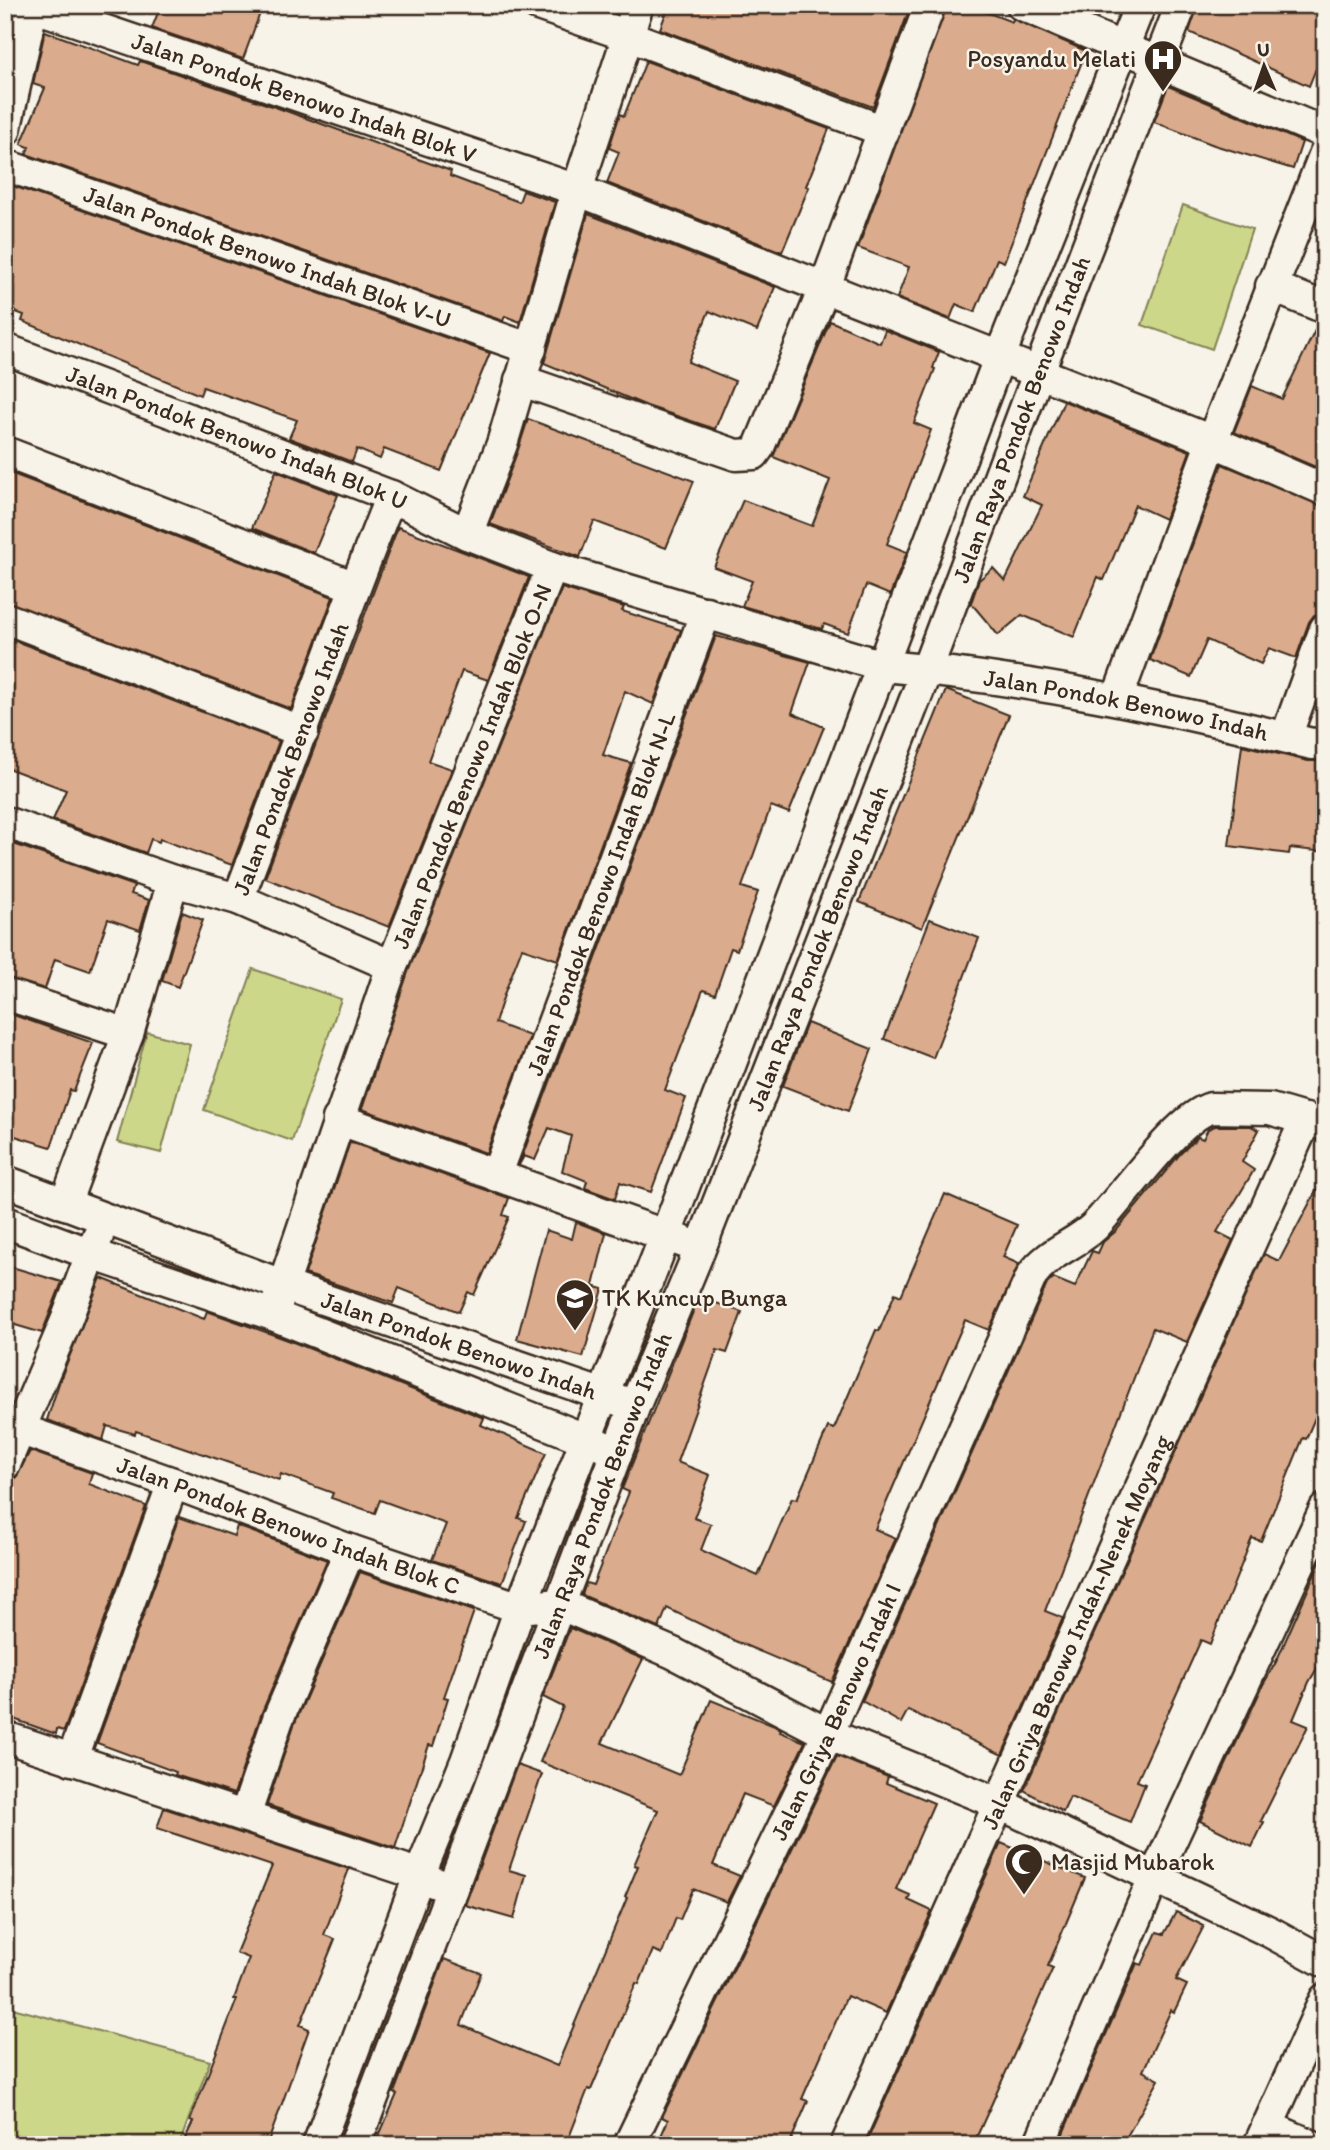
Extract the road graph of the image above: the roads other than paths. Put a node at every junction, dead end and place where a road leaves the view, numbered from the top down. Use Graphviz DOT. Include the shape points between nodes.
graph roads {
  1 [pos="538,5"];
  2 [pos="638,5"];
  3 [pos="930,5"];
  4 [pos="1022,5"];
  5 [pos="1140,5"];
  6 [pos="1181,5"];
  7 [pos="32,6"];
  8 [pos="626,35"];
  9 [pos="1123,49"];
  10 [pos="1158,63"];
  11 [pos="5,131"];
  12 [pos="884,131"];
  13 [pos="1325,133"];
  14 [pos="1325,153"];
  15 [pos="5,165"];
  16 [pos="577,190"];
  17 [pos="1271,286"];
  18 [pos="824,289"];
  19 [pos="1325,308"];
  20 [pos="5,349"];
  21 [pos="531,349"];
  22 [pos="1000,356"];
  23 [pos="1038,374"];
  24 [pos="520,380"];
  25 [pos="1212,441"];
  26 [pos="5,452"];
  27 [pos="1325,490"];
  28 [pos="391,496"];
  29 [pos="467,534"];
  30 [pos="552,567"];
  31 [pos="355,587"];
  32 [pos="706,612"];
  33 [pos="5,618"];
  34 [pos="1325,629"];
  35 [pos="883,666"];
  36 [pos="927,670"];
  37 [pos="1117,699"];
  38 [pos="303,732"];
  39 [pos="1286,737"];
  40 [pos="1325,743"];
  41 [pos="5,822"];
  42 [pos="173,880"];
  43 [pos="238,899"];
  44 [pos="392,966"];
  45 [pos="5,994"];
  46 [pos="128,1034"];
  47 [pos="338,1119"];
  48 [pos="1315,1122"];
  49 [pos="496,1176"];
  50 [pos="5,1181"];
  51 [pos="65,1204"];
  52 [pos="105,1220"];
  53 [pos="5,1222"];
  54 [pos="666,1234"];
  55 [pos="701,1250"];
  56 [pos="91,1254"];
  57 [pos="282,1285"];
  58 [pos="273,1315"];
  59 [pos="603,1395"];
  60 [pos="635,1405"];
  61 [pos="13,1426"];
  62 [pos="586,1439"];
  63 [pos="618,1453"];
  64 [pos="5,1464"];
  65 [pos="173,1483"];
  66 [pos="1325,1508"];
  67 [pos="350,1550"];
  68 [pos="559,1604"];
  69 [pos="520,1608"];
  70 [pos="828,1734"];
  71 [pos="5,1737"];
  72 [pos="72,1760"];
  73 [pos="998,1803"];
  74 [pos="245,1816"];
  75 [pos="419,1876"];
  76 [pos="1154,1878"];
  77 [pos="453,1890"];
  78 [pos="1325,1962"];
  79 [pos="1325,1999"];
  80 [pos="1263,2136"];
  81 [pos="318,2145"];
  82 [pos="355,2145"];
  83 [pos="629,2145"];
  84 [pos="846,2145"];
  85 [pos="1039,2145"];
  86 [pos="1311,2145"];
  1 -- 8 [label="street"];
  2 -- 8 [label="street"];
  3 -- 12 [label="street"];
  4 -- 9 [label="street"];
  5 -- 9 [label="street, Jalan Raya Pondok Benowo Indah"];
  6 -- 10 [label="street, Jalan Raya Pondok Benowo Indah"];
  7 -- 11 [label="street"];
  7 -- 16 [label="street, Jalan Pondok Benowo Indah Blok V"];
  8 -- 12 [label="street"];
  8 -- 16 [label="street"];
  9 -- 10 [label="street"];
  9 -- 22 [label="street, Jalan Raya Pondok Benowo Indah"];
  10 -- 13 [label="street"];
  10 -- 23 [label="street, Jalan Raya Pondok Benowo Indah"];
  12 -- 18 [label="street"];
  14 -- 17 [label="street"];
  15 -- 21 [label="street, Jalan Pondok Benowo Indah Blok V-U"];
  16 -- 18 [label="street, Jalan Pondok Benowo Indah Blok V"];
  16 -- 21 [label="street"];
  17 -- 19 [label="street"];
  17 -- 25 [label="street"];
  18 -- 22 [label="street, Jalan Pondok Benowo Indah Blok V"];
  18 -- 24 [label="street" via="754,454 736,456"];
  20 -- 28 [label="street, Jalan Pondok Benowo Indah Blok U"];
  21 -- 24 [label="street"];
  22 -- 23 [label="street, Jalan Pondok Benowo Indah Blok V"];
  22 -- 35 [label="street, Jalan Raya Pondok Benowo Indah"];
  23 -- 25 [label="street, Jalan Pondok Benowo Indah Blok V"];
  23 -- 36 [label="street, Jalan Raya Pondok Benowo Indah"];
  24 -- 29 [label="street" via="502,444"];
  25 -- 27 [label="street, Jalan Pondok Benowo Indah Blok V"];
  25 -- 37 [label="street"];
  26 -- 31 [label="street"];
  28 -- 29 [label="street, Jalan Pondok Benowo Indah Blok U"];
  28 -- 31 [label="street, Jalan Pondok Benowo Indah"];
  29 -- 30 [label="street"];
  30 -- 32 [label="street"];
  30 -- 44 [label="street, Jalan Pondok Benowo Indah Blok O-N"];
  31 -- 38 [label="street, Jalan Pondok Benowo Indah"];
  32 -- 35 [label="street"];
  32 -- 49 [label="street, Jalan Pondok Benowo Indah Blok N-L"];
  33 -- 38 [label="street"];
  34 -- 39 [label="street"];
  35 -- 36 [label="street, Jalan Pondok Benowo Indah"];
  35 -- 54 [label="street, Jalan Raya Pondok Benowo Indah"];
  36 -- 37 [label="street, Jalan Pondok Benowo Indah"];
  36 -- 55 [label="street, Jalan Raya Pondok Benowo Indah"];
  37 -- 39 [label="street, Jalan Pondok Benowo Indah"];
  38 -- 43 [label="street, Jalan Pondok Benowo Indah"];
  39 -- 40 [label="street, Jalan Pondok Benowo Indah"];
  41 -- 42 [label="street"];
  42 -- 43 [label="street"];
  42 -- 46 [label="street"];
  43 -- 44 [label="street, Jalan Pondok Benowo Indah"];
  44 -- 47 [label="street"];
  45 -- 46 [label="street"];
  46 -- 51 [label="street"];
  47 -- 49 [label="street"];
  47 -- 57 [label="street"];
  48 -- 70 [label="street, Jalan Griya Benowo Indah I" via="1270,1109 1203,1110 1180,1128 1093,1228 1040,1263"];
  48 -- 73 [label="street, Jalan Griya Benowo Indah-Nenek Moyang"];
  49 -- 54 [label="street"];
  50 -- 51 [label="street, Jalan Pondok Benowo Indah"];
  51 -- 52 [label="street, Jalan Pondok Benowo Indah"];
  52 -- 56 [label="street"];
  52 -- 57 [label="street, Jalan Pondok Benowo Indah"];
  53 -- 56 [label="street, Jalan Pondok Benowo Indah"];
  54 -- 55 [label="street"];
  54 -- 59 [label="street, Jalan Raya Pondok Benowo Indah"];
  55 -- 60 [label="street, Jalan Raya Pondok Benowo Indah"];
  56 -- 58 [label="street, Jalan Pondok Benowo Indah"];
  56 -- 61 [label="street" via="66,1321"];
  57 -- 58 [label="street"];
  57 -- 59 [label="street, Jalan Pondok Benowo Indah"];
  58 -- 62 [label="street, Jalan Pondok Benowo Indah"];
  59 -- 60 [label="street, Jalan Pondok Benowo Indah"];
  59 -- 62 [label="street, Jalan Raya Pondok Benowo Indah"];
  60 -- 63 [label="street, Jalan Raya Pondok Benowo Indah"];
  61 -- 64 [label="street"];
  61 -- 65 [label="street, Jalan Pondok Benowo Indah Blok C"];
  62 -- 63 [label="street, Jalan Pondok Benowo Indah"];
  62 -- 69 [label="street, Jalan Raya Pondok Benowo Indah"];
  63 -- 68 [label="street, Jalan Raya Pondok Benowo Indah"];
  65 -- 67 [label="street, Jalan Pondok Benowo Indah Blok C"];
  65 -- 72 [label="street"];
  66 -- 76 [label="street"];
  67 -- 69 [label="street, Jalan Pondok Benowo Indah Blok C"];
  67 -- 74 [label="street" via="278,1719"];
  68 -- 69 [label="street, Jalan Pondok Benowo Indah Blok C"];
  68 -- 70 [label="street" via="673,1653"];
  68 -- 77 [label="street, Jalan Raya Pondok Benowo Indah"];
  69 -- 75 [label="street, Jalan Raya Pondok Benowo Indah"];
  70 -- 73 [label="street"];
  70 -- 83 [label="street, Jalan Griya Benowo Indah I"];
  71 -- 72 [label="street"];
  72 -- 74 [label="street"];
  73 -- 76 [label="street"];
  73 -- 84 [label="street, Jalan Griya Benowo Indah-Nenek Moyang"];
  74 -- 75 [label="street"];
  75 -- 77 [label="street"];
  75 -- 81 [label="street, Jalan Raya Pondok Benowo Indah"];
  76 -- 78 [label="street"];
  76 -- 85 [label="street"];
  77 -- 82 [label="street, Jalan Raya Pondok Benowo Indah"];
  79 -- 80 [label="street"];
  80 -- 86 [label="street"];
}
